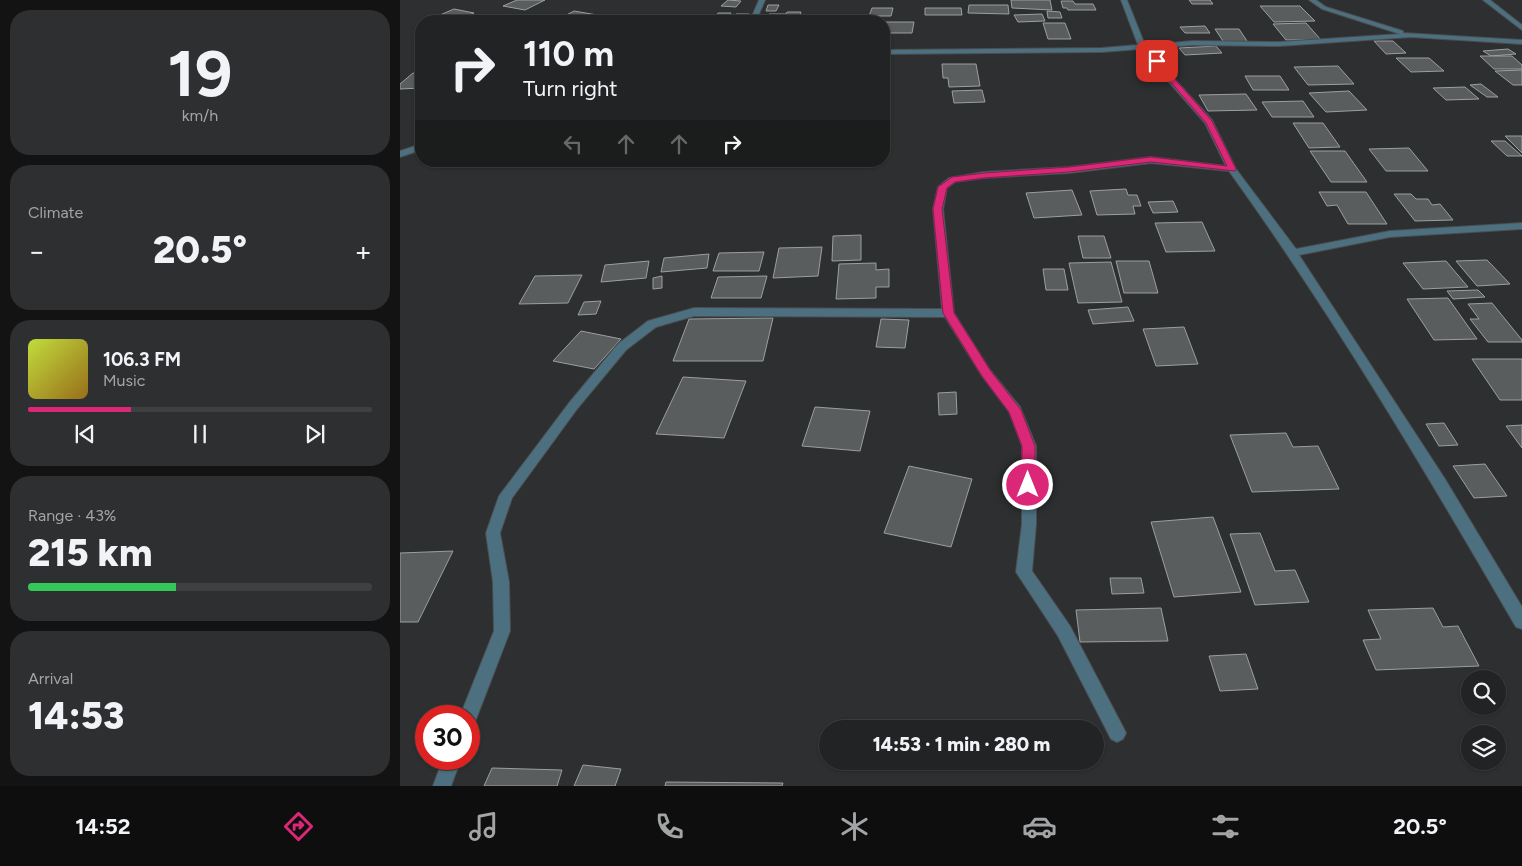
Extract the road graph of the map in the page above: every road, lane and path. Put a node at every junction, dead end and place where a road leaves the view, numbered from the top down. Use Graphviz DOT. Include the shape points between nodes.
graph roads {
  1 [pos="762,0"];
  2 [pos="1124,0"];
  3 [pos="1312,0"];
  4 [pos="1486,0"];
  5 [pos="756,15"];
  6 [pos="1522,28"];
  7 [pos="1411,35"];
  8 [pos="1522,42"];
  9 [pos="1143,48"];
  10 [pos="890,52"];
  11 [pos="415,150"];
  12 [pos="400,154"];
  13 [pos="1232,169"];
  14 [pos="1522,226"];
  15 [pos="1293,253"];
  16 [pos="948,313"];
  17 [pos="1522,622"];
  18 [pos="473,705"];
  19 [pos="1117,733"];
  20 [pos="448,770"];
  21 [pos="442,786"];
  1 -- 5 [label="street"];
  2 -- 9 [label="street"];
  3 -- 7 [label="street" via="1324,8"];
  4 -- 6 [label="street"];
  7 -- 8 [label="street"];
  7 -- 9 [label="street" via="1279,44 1193,43"];
  9 -- 10 [label="street"];
  9 -- 13 [label="street" via="1209,122"];
  11 -- 12 [label="street"];
  13 -- 15 [label="street"];
  13 -- 16 [label="street" via="1151,160 952,180 942,187 938,209"];
  14 -- 15 [label="street" via="1390,234"];
  15 -- 17 [label="street" via="1440,483"];
  16 -- 18 [label="street" via="694,312 652,324 622,347 506,496 493,533 501,582 502,631"];
  16 -- 19 [label="street" via="986,373 1015,410 1028,446 1029,524 1024,572 1064,631"];
  20 -- 21 [label="street"];
}
